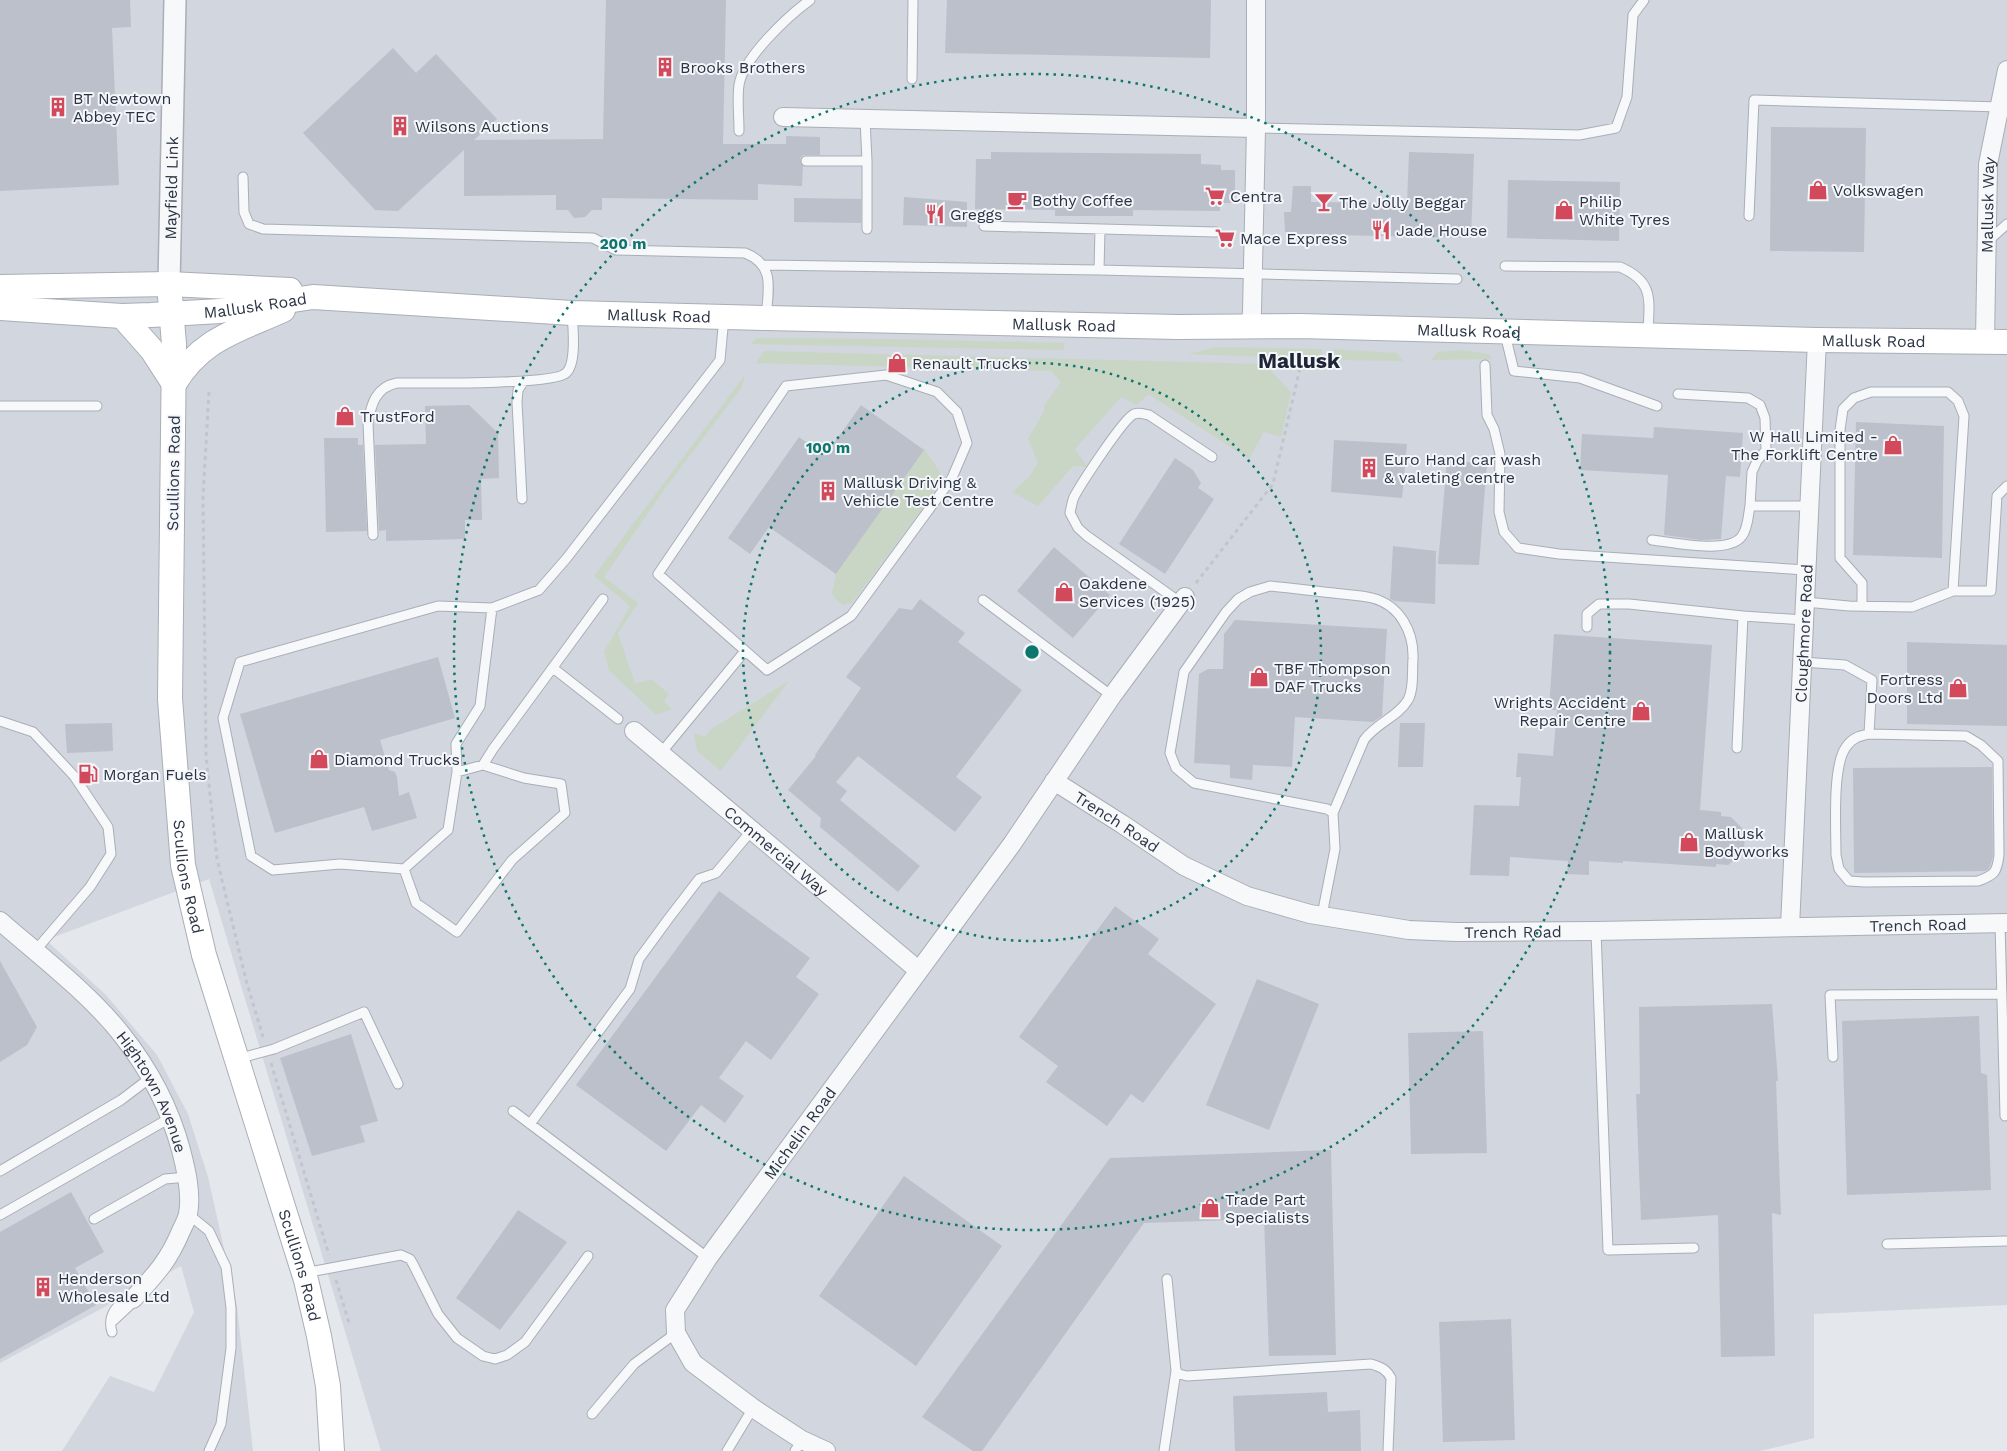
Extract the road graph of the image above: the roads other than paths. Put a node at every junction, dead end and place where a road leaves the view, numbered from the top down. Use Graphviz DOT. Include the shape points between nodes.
graph roads {
  1 [pos="175,0"];
  2 [pos="810,0"];
  3 [pos="913,0"];
  4 [pos="1256,0"];
  5 [pos="1644,0"];
  6 [pos="2007,70"];
  7 [pos="912,79"];
  8 [pos="2001,107"];
  9 [pos="783,117"];
  10 [pos="864,119"];
  11 [pos="1256,128"];
  12 [pos="739,131"];
  13 [pos="806,161"];
  14 [pos="867,161"];
  15 [pos="243,177"];
  16 [pos="1749,216"];
  17 [pos="2007,224"];
  18 [pos="984,226"];
  19 [pos="867,229"];
  20 [pos="1100,229"];
  21 [pos="1216,232"];
  22 [pos="1987,243"];
  23 [pos="764,265"];
  24 [pos="1505,266"];
  25 [pos="1099,270"];
  26 [pos="1253,273"];
  27 [pos="1457,279"];
  28 [pos="170,284"];
  29 [pos="0,287"];
  30 [pos="313,297"];
  31 [pos="0,308"];
  32 [pos="572,313"];
  33 [pos="172,314"];
  34 [pos="122,316"];
  35 [pos="724,317"];
  36 [pos="766,318"];
  37 [pos="1250,326"];
  38 [pos="1504,331"];
  39 [pos="1648,335"];
  40 [pos="1817,340"];
  41 [pos="1996,342"];
  42 [pos="1485,365"];
  43 [pos="524,381"];
  44 [pos="174,384"];
  45 [pos="1678,394"];
  46 [pos="0,406"];
  47 [pos="96,406"];
  48 [pos="1657,406"];
  49 [pos="1212,457"];
  50 [pos="2007,486"];
  51 [pos="522,499"];
  52 [pos="1750,506"];
  53 [pos="1809,506"];
  54 [pos="373,535"];
  55 [pos="1652,540"];
  56 [pos="1806,570"];
  57 [pos="1953,591"];
  58 [pos="604,599"];
  59 [pos="983,600"];
  60 [pos="1183,600"];
  61 [pos="1805,602"];
  62 [pos="1862,605"];
  63 [pos="492,608"];
  64 [pos="1743,616"];
  65 [pos="1804,620"];
  66 [pos="1588,627"];
  67 [pos="745,651"];
  68 [pos="1802,662"];
  69 [pos="553,668"];
  70 [pos="1112,696"];
  71 [pos="618,719"];
  72 [pos="0,721"];
  73 [pos="634,731"];
  74 [pos="1868,734"];
  75 [pos="1736,748"];
  76 [pos="661,753"];
  77 [pos="483,765"];
  78 [pos="457,772"];
  79 [pos="1054,781"];
  80 [pos="1333,813"];
  81 [pos="752,830"];
  82 [pos="404,869"];
  83 [pos="1322,916"];
  84 [pos="0,921"];
  85 [pos="2003,923"];
  86 [pos="1790,927"];
  87 [pos="1596,931"];
  88 [pos="35,951"];
  89 [pos="918,970"];
  90 [pos="2001,994"];
  91 [pos="1833,1056"];
  92 [pos="237,1059"];
  93 [pos="150,1078"];
  94 [pos="398,1084"];
  95 [pos="513,1111"];
  96 [pos="2005,1116"];
  97 [pos="170,1118"];
  98 [pos="530,1124"];
  99 [pos="0,1171"];
  100 [pos="188,1177"];
  101 [pos="188,1214"];
  102 [pos="0,1215"];
  103 [pos="94,1219"];
  104 [pos="2007,1241"];
  105 [pos="1887,1244"];
  106 [pos="1694,1248"];
  107 [pos="588,1256"];
  108 [pos="708,1258"];
  109 [pos="304,1273"];
  110 [pos="1168,1279"];
  111 [pos="133,1299"];
  112 [pos="111,1328"];
  113 [pos="676,1333"];
  114 [pos="1176,1371"];
  115 [pos="753,1408"];
  116 [pos="592,1414"];
  117 [pos="799,1446"];
  118 [pos="209,1451"];
  119 [pos="332,1451"];
  120 [pos="727,1451"];
  121 [pos="826,1451"];
  122 [pos="1164,1451"];
  123 [pos="1388,1451"];
  1 -- 28 [label="street, Mayfield Link"];
  2 -- 12 [label="lane" via="791,14 746,64 739,84"];
  3 -- 7 [label="lane"];
  4 -- 11 [label="street"];
  5 -- 11 [label="lane" via="1633,15 1627,97 1616,128 1579,135"];
  6 -- 8 [label="street, Mallusk Way"];
  8 -- 16 [label="lane" via="1754,100"];
  8 -- 22 [label="street, Mallusk Way" via="1988,164"];
  9 -- 10 [label="street"];
  10 -- 11 [label="street"];
  10 -- 14 [label="lane"];
  11 -- 26 [label="street"];
  13 -- 14 [label="lane"];
  14 -- 19 [label="lane"];
  15 -- 23 [label="lane" via="244,212 249,224 264,229 593,238 616,250 744,253"];
  17 -- 22 [label="lane"];
  18 -- 20 [label="lane"];
  20 -- 21 [label="lane"];
  20 -- 25 [label="lane"];
  22 -- 41 [label="street, Mallusk Way"];
  23 -- 25 [label="lane"];
  23 -- 36 [label="lane" via="768,280"];
  24 -- 39 [label="lane" via="1620,268 1634,273 1649,295"];
  25 -- 26 [label="lane"];
  26 -- 27 [label="lane"];
  26 -- 37 [label="street"];
  28 -- 29 [label="main road"];
  28 -- 30 [label="main road" via="289,289"];
  28 -- 33 [label="main road, Scullions Road"];
  30 -- 32 [label="main road, Mallusk Road"];
  30 -- 33 [label="main road, Mallusk Road" via="220,311"];
  30 -- 44 [label="main road" via="234,330 214,342 184,367"];
  31 -- 34 [label="main road, Mallusk Road"];
  32 -- 35 [label="main road, Mallusk Road"];
  32 -- 43 [label="lane" via="573,354 566,373 549,379"];
  33 -- 34 [label="main road, Mallusk Road"];
  33 -- 44 [label="main road, Scullions Road"];
  34 -- 44 [label="main road" via="152,350"];
  35 -- 36 [label="main road, Mallusk Road"];
  35 -- 63 [label="lane" via="720,360 566,559 540,590"];
  36 -- 37 [label="main road, Mallusk Road" via="1178,328"];
  37 -- 38 [label="main road, Mallusk Road"];
  38 -- 39 [label="main road, Mallusk Road"];
  38 -- 48 [label="lane" via="1514,371 1580,378"];
  39 -- 40 [label="main road, Mallusk Road"];
  40 -- 41 [label="main road, Mallusk Road"];
  40 -- 53 [label="street, Cloughmore Road"];
  42 -- 56 [label="lane" via="1487,415 1500,454 1499,512 1504,532 1518,548 1559,554"];
  43 -- 51 [label="lane" via="516,402"];
  43 -- 54 [label="lane" via="397,383 381,390 370,408 368,423"];
  44 -- 92 [label="main road, Scullions Road" via="170,700 182,856 192,911"];
  45 -- 52 [label="lane" via="1748,398 1760,405 1767,429 1766,450 1752,472"];
  46 -- 47 [label="lane"];
  49 -- 60 [label="lane" via="1149,415 1134,414 1117,432 1074,498 1070,512 1078,528 1087,536"];
  50 -- 57 [label="lane" via="1997,496 1991,591"];
  52 -- 53 [label="lane"];
  52 -- 55 [label="lane" via="1746,528 1741,538 1732,544 1718,546"];
  53 -- 56 [label="street, Cloughmore Road"];
  56 -- 61 [label="street, Cloughmore Road"];
  57 -- 62 [label="lane" via="1912,607"];
  57 -- 62 [label="lane" via="1964,416 1958,401 1948,392 1871,392 1854,398 1843,409 1840,430 1840,558 1862,583"];
  58 -- 69 [label="lane"];
  59 -- 70 [label="lane"];
  60 -- 70 [label="street, Michelin Road"];
  61 -- 62 [label="lane"];
  61 -- 65 [label="street, Cloughmore Road"];
  63 -- 78 [label="lane" via="480,706 456,744"];
  63 -- 82 [label="lane" via="438,606 240,662 223,718 252,856 273,870 340,864"];
  64 -- 65 [label="lane"];
  64 -- 66 [label="lane" via="1599,604 1586,614"];
  64 -- 75 [label="lane"];
  65 -- 68 [label="street, Cloughmore Road"];
  67 -- 67 [label="lane" via="658,574 786,386 886,375 937,392 958,412 967,444 952,478 851,616 767,670"];
  67 -- 76 [label="lane"];
  68 -- 74 [label="lane" via="1845,666 1872,680"];
  68 -- 86 [label="street, Cloughmore Road"];
  69 -- 71 [label="lane"];
  69 -- 77 [label="lane" via="492,748"];
  70 -- 79 [label="street, Michelin Road"];
  72 -- 88 [label="lane" via="33,732 74,776 108,827 112,854 90,887"];
  73 -- 76 [label="street, Commercial Way"];
  74 -- 74 [label="lane" via="1966,736 1998,761 1999,855 1997,869 1990,877 1978,881 1864,882 1849,881 1838,869 1838,763 1846,746 1856,736"];
  76 -- 81 [label="street, Commercial Way"];
  77 -- 78 [label="lane"];
  77 -- 82 [label="lane" via="524,778 561,784 565,813 512,860 457,932 416,903"];
  78 -- 82 [label="lane" via="448,830"];
  79 -- 83 [label="street, Trench Road" via="1184,866 1248,896"];
  79 -- 89 [label="street, Michelin Road" via="1012,844"];
  80 -- 80 [label="lane" via="1364,740 1371,730 1398,712 1411,694 1411,638 1400,614 1373,598 1261,587 1238,599 1226,612 1184,672 1170,753 1176,768 1194,783 1327,809"];
  80 -- 83 [label="lane" via="1335,850"];
  81 -- 89 [label="street, Commercial Way"];
  81 -- 98 [label="lane" via="716,873 699,879 669,918 639,959 630,989"];
  83 -- 87 [label="street, Trench Road" via="1409,930"];
  84 -- 88 [label="street, Hightown Avenue"];
  85 -- 86 [label="street, Trench Road"];
  85 -- 90 [label="lane"];
  86 -- 87 [label="street, Trench Road"];
  87 -- 106 [label="lane" via="1608,1250"];
  88 -- 93 [label="street, Hightown Avenue" via="122,1034"];
  89 -- 108 [label="street, Michelin Road"];
  90 -- 91 [label="lane" via="1830,996"];
  90 -- 96 [label="lane"];
  92 -- 94 [label="lane" via="364,1012"];
  92 -- 109 [label="main road, Scullions Road"];
  93 -- 97 [label="street, Hightown Avenue"];
  93 -- 99 [label="lane" via="121,1100"];
  95 -- 98 [label="lane"];
  97 -- 100 [label="street, Hightown Avenue"];
  97 -- 102 [label="lane"];
  98 -- 108 [label="lane"];
  100 -- 101 [label="street, Hightown Avenue"];
  100 -- 103 [label="lane" via="165,1179"];
  101 -- 111 [label="street, Hightown Avenue" via="172,1253"];
  101 -- 118 [label="lane" via="209,1231 226,1267 230,1308 231,1348 221,1424"];
  104 -- 105 [label="lane"];
  107 -- 109 [label="lane" via="525,1342 495,1359 482,1356 456,1338 438,1314 410,1259 401,1255"];
  108 -- 113 [label="street, Michelin Road" via="675,1310"];
  109 -- 119 [label="main road, Scullions Road" via="328,1386"];
  110 -- 114 [label="lane"];
  111 -- 112 [label="lane" via="124,1300 116,1306"];
  113 -- 115 [label="street, Michelin Road" via="693,1363"];
  113 -- 116 [label="lane" via="634,1364"];
  114 -- 122 [label="lane"];
  114 -- 123 [label="lane" via="1187,1376 1371,1364 1380,1367 1387,1370 1391,1378"];
  115 -- 117 [label="street, Michelin Road"];
  115 -- 120 [label="lane"];
  117 -- 121 [label="street, Michelin Road"];
}
